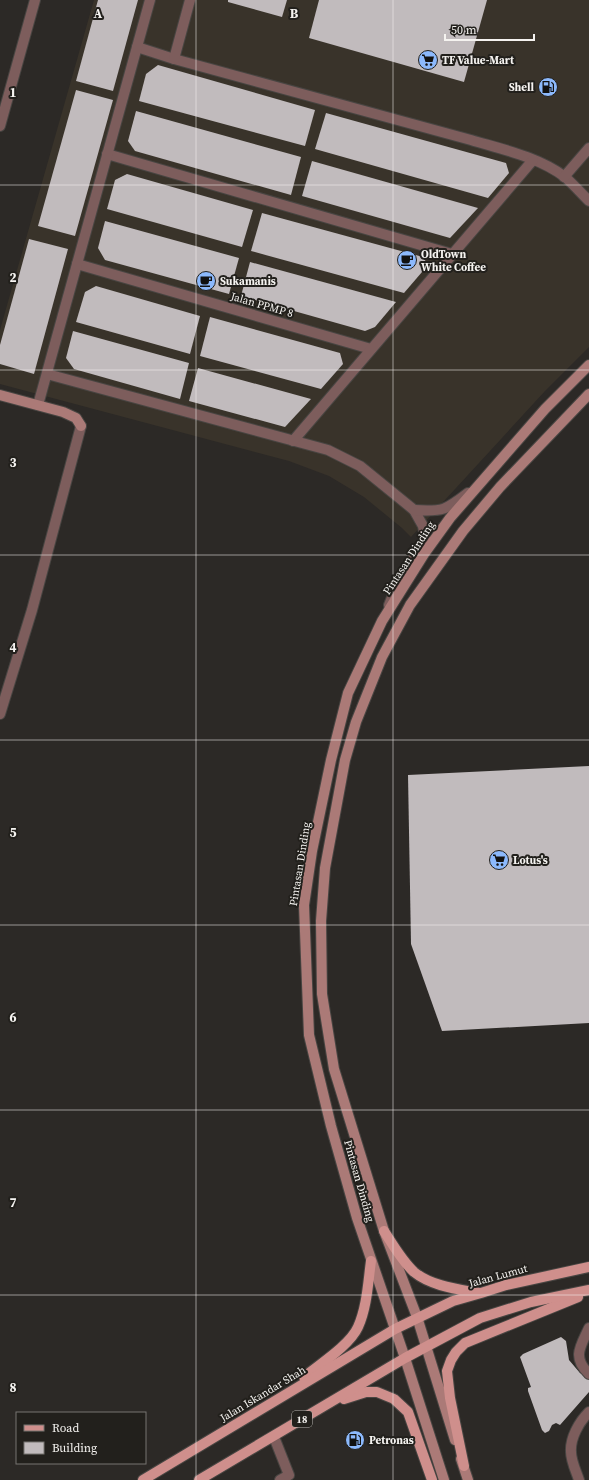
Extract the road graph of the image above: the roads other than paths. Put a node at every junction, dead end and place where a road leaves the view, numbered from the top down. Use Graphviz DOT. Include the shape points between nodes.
graph roads {
  1 [pos="35,0"];
  2 [pos="150,0"];
  3 [pos="190,0"];
  4 [pos="137,47"];
  5 [pos="174,59"];
  6 [pos="0,126"];
  7 [pos="589,148"];
  8 [pos="107,154"];
  9 [pos="533,160"];
  10 [pos="564,177"];
  11 [pos="589,201"];
  12 [pos="452,254"];
  13 [pos="77,264"];
  14 [pos="371,349"];
  15 [pos="589,365"];
  16 [pos="47,374"];
  17 [pos="589,394"];
  18 [pos="0,395"];
  19 [pos="38,405"];
  20 [pos="81,426"];
  21 [pos="293,441"];
  22 [pos="480,485"];
  23 [pos="414,510"];
  24 [pos="382,622"];
  25 [pos="0,714"];
  26 [pos="384,1232"];
  27 [pos="371,1261"];
  28 [pos="589,1267"];
  29 [pos="589,1291"];
  30 [pos="481,1293"];
  31 [pos="417,1317"];
  32 [pos="589,1328"];
  33 [pos="395,1329"];
  34 [pos="425,1347"];
  35 [pos="405,1358"];
  36 [pos="589,1374"];
  37 [pos="329,1403"];
  38 [pos="270,1404"];
  39 [pos="589,1413"];
  40 [pos="274,1436"];
  41 [pos="464,1466"];
  42 [pos="143,1480"];
  43 [pos="199,1480"];
  44 [pos="280,1480"];
  45 [pos="432,1480"];
  46 [pos="444,1480"];
  47 [pos="468,1480"];
  48 [pos="579,1480"];
  1 -- 6 [label="street"];
  2 -- 4 [label="street"];
  3 -- 5 [label="street"];
  4 -- 5 [label="street"];
  4 -- 8 [label="street"];
  5 -- 9 [label="street" via="471,140"];
  7 -- 10 [label="street"];
  8 -- 12 [label="street"];
  8 -- 13 [label="street"];
  9 -- 10 [label="street"];
  9 -- 12 [label="street"];
  10 -- 11 [label="street"];
  12 -- 14 [label="street"];
  13 -- 14 [label="street, Jalan PPMP 8"];
  13 -- 16 [label="street"];
  14 -- 21 [label="street"];
  15 -- 22 [label="main road, Pintasan Dinding" via="545,408"];
  16 -- 19 [label="street"];
  16 -- 21 [label="street"];
  17 -- 26 [label="main road, Pintasan Dinding" via="500,487 410,604 370,684 345,760 325,868 321,921 322,994 334,1069"];
  18 -- 19 [label="main road"];
  19 -- 20 [label="main road" via="76,418"];
  20 -- 25 [label="street" via="32,610"];
  21 -- 23 [label="street" via="328,450 360,466"];
  22 -- 23 [label="street" via="444,510"];
  22 -- 24 [label="main road, Pintasan Dinding" via="450,518 424,554"];
  23 -- 24 [label="street" via="423,526 425,538 397,585"];
  24 -- 27 [label="main road, Pintasan Dinding" via="348,693 312,851 304,905 309,1035 331,1126"];
  26 -- 30 [label="main road" via="403,1259 426,1280"];
  26 -- 31 [label="main road, Pintasan Dinding"];
  27 -- 33 [label="main road, Pintasan Dinding"];
  27 -- 38 [label="main road" via="364,1308 358,1328 345,1345"];
  28 -- 30 [label="main road, Jalan Lumut"];
  29 -- 34 [label="main road, 18" via="531,1302 480,1318"];
  29 -- 41 [label="main road" via="465,1343 456,1352 447,1371"];
  30 -- 31 [label="main road, Jalan Lumut" via="453,1301"];
  31 -- 33 [label="main road, Jalan Lumut"];
  31 -- 34 [label="main road, Pintasan Dinding"];
  32 -- 36 [label="street" via="579,1347 578,1358 581,1367"];
  33 -- 35 [label="main road, Pintasan Dinding"];
  33 -- 38 [label="main road, Jalan Iskandar Shah"];
  34 -- 35 [label="main road, 18"];
  34 -- 41 [label="main road, Pintasan Dinding"];
  35 -- 37 [label="main road, 18"];
  35 -- 46 [label="main road, Pintasan Dinding"];
  37 -- 40 [label="main road, 18"];
  37 -- 45 [label="main road" via="366,1392 377,1392 394,1399 408,1412"];
  38 -- 42 [label="main road, Jalan Iskandar Shah"];
  39 -- 48 [label="street" via="572,1438 571,1452"];
  40 -- 43 [label="main road, 18"];
  40 -- 44 [label="street" via="289,1475"];
  41 -- 47 [label="main road, Pintasan Dinding"];
}
